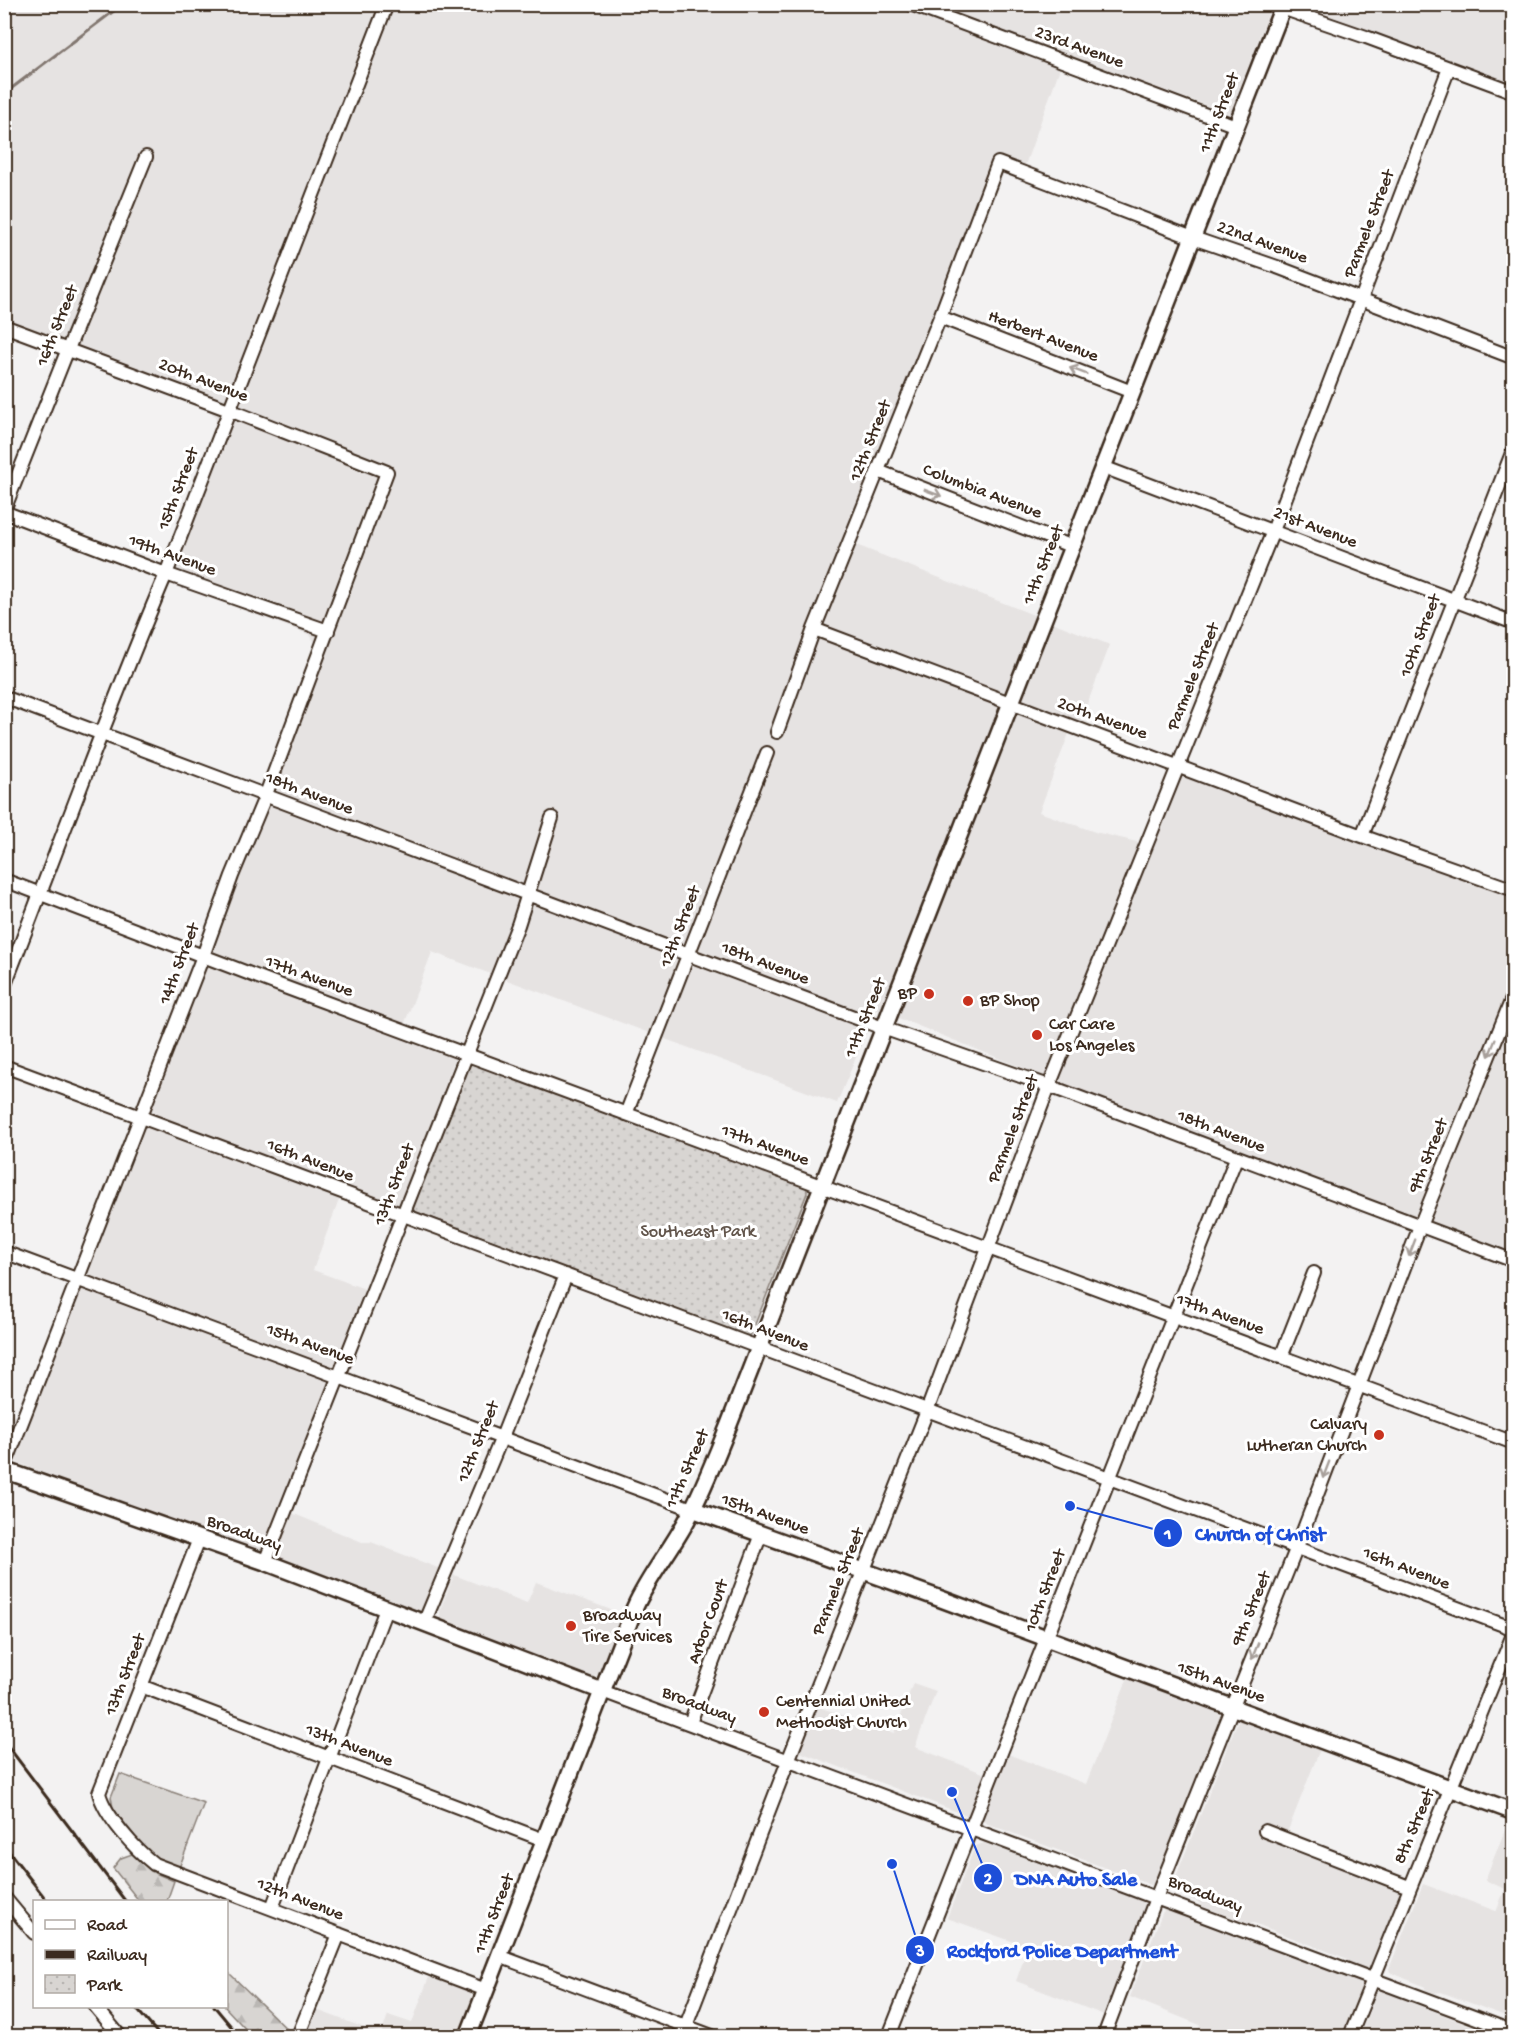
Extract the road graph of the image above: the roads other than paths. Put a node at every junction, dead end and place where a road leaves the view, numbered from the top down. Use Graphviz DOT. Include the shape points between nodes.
graph roads {
  1 [pos="387,4"];
  2 [pos="910,4"];
  3 [pos="1283,6"];
  4 [pos="1449,68"];
  5 [pos="1514,92"];
  6 [pos="1236,126"];
  7 [pos="146,157"];
  8 [pos="998,163"];
  9 [pos="1192,238"];
  10 [pos="1360,300"];
  11 [pos="940,317"];
  12 [pos="4,326"];
  13 [pos="68,349"];
  14 [pos="1514,358"];
  15 [pos="1132,392"];
  16 [pos="229,410"];
  17 [pos="1514,448"];
  18 [pos="1103,467"];
  19 [pos="878,471"];
  20 [pos="387,472"];
  21 [pos="4,511"];
  22 [pos="1273,531"];
  23 [pos="1073,547"];
  24 [pos="166,574"];
  25 [pos="1454,601"];
  26 [pos="1514,623"];
  27 [pos="814,629"];
  28 [pos="328,631"];
  29 [pos="4,698"];
  30 [pos="1011,704"];
  31 [pos="777,732"];
  32 [pos="101,734"];
  33 [pos="767,753"];
  34 [pos="1177,765"];
  35 [pos="265,797"];
  36 [pos="552,818"];
  37 [pos="1362,836"];
  38 [pos="4,880"];
  39 [pos="1514,890"];
  40 [pos="41,894"];
  41 [pos="528,895"];
  42 [pos="689,955"];
  43 [pos="203,956"];
  44 [pos="4,987"];
  45 [pos="1514,994"];
  46 [pos="883,1028"];
  47 [pos="466,1054"];
  48 [pos="4,1066"];
  49 [pos="1049,1086"];
  50 [pos="627,1114"];
  51 [pos="140,1117"];
  52 [pos="1236,1158"];
  53 [pos="821,1186"];
  54 [pos="403,1216"];
  55 [pos="1420,1226"];
  56 [pos="988,1247"];
  57 [pos="4,1252"];
  58 [pos="1514,1261"];
  59 [pos="1314,1273"];
  60 [pos="566,1275"];
  61 [pos="76,1279"];
  62 [pos="1174,1317"];
  63 [pos="759,1347"];
  64 [pos="1281,1357"];
  65 [pos="339,1377"];
  66 [pos="1358,1385"];
  67 [pos="927,1411"];
  68 [pos="502,1437"];
  69 [pos="1514,1443"];
  70 [pos="4,1468"];
  71 [pos="1111,1479"];
  72 [pos="692,1509"];
  73 [pos="761,1534"];
  74 [pos="199,1539"];
  75 [pos="1297,1547"];
  76 [pos="265,1562"];
  77 [pos="863,1571"];
  78 [pos="386,1609"];
  79 [pos="424,1623"];
  80 [pos="1514,1630"];
  81 [pos="1047,1639"];
  82 [pos="141,1686"];
  83 [pos="602,1691"];
  84 [pos="1232,1707"];
  85 [pos="690,1723"];
  86 [pos="329,1757"];
  87 [pos="788,1761"];
  88 [pos="1451,1790"];
  89 [pos="1514,1812"];
  90 [pos="115,1823"];
  91 [pos="971,1830"];
  92 [pos="1265,1831"];
  93 [pos="544,1840"];
  94 [pos="1409,1887"];
  95 [pos="5,1898"];
  96 [pos="1156,1898"];
  97 [pos="272,1908"];
  98 [pos="33,1932"];
  99 [pos="339,1934"];
  100 [pos="500,1956"];
  101 [pos="1372,1980"];
  102 [pos="486,1990"];
  103 [pos="96,2008"];
  104 [pos="684,2032"];
  105 [pos="1514,2032"];
  106 [pos="120,2037"];
  107 [pos="298,2037"];
  108 [pos="468,2037"];
  109 [pos="712,2037"];
  110 [pos="889,2037"];
  111 [pos="1104,2037"];
  112 [pos="1350,2037"];
  1 -- 16 [label="street, 15th Street"];
  2 -- 6 [label="street, 23rd Avenue"];
  3 -- 4 [label="street"];
  3 -- 6 [label="main road, 11th Street"];
  4 -- 5 [label="street"];
  4 -- 10 [label="street, Parmele Street"];
  6 -- 9 [label="main road, 11th Street"];
  7 -- 13 [label="street, 16th Street"];
  8 -- 9 [label="street, 22nd Avenue"];
  8 -- 11 [label="street, 12th Street"];
  9 -- 10 [label="street, 22nd Avenue"];
  9 -- 15 [label="main road, 11th Street"];
  10 -- 14 [label="street, 22nd Avenue"];
  10 -- 22 [label="street, Parmele Street"];
  15 -- 11 [label="street, Herbert Avenue, one-way"];
  11 -- 19 [label="street, 12th Street"];
  12 -- 13 [label="street, 20th Avenue"];
  13 -- 16 [label="street, 20th Avenue"];
  13 -- 21 [label="street, 16th Street"];
  15 -- 18 [label="main road, 11th Street"];
  16 -- 20 [label="street, 20th Avenue"];
  16 -- 24 [label="street, 15th Street"];
  17 -- 25 [label="street, 10th Street"];
  18 -- 22 [label="street, 21st Avenue"];
  18 -- 23 [label="main road, 11th Street"];
  19 -- 23 [label="street, Columbia Avenue, one-way"];
  19 -- 27 [label="street, 12th Street"];
  20 -- 28 [label="street, 14th Street"];
  21 -- 24 [label="street, 19th Avenue"];
  22 -- 25 [label="street, 21st Avenue"];
  22 -- 34 [label="street, Parmele Street"];
  23 -- 30 [label="main road, 11th Street"];
  24 -- 28 [label="street, 19th Avenue"];
  24 -- 32 [label="street, 15th Street"];
  25 -- 26 [label="street, 21st Avenue"];
  25 -- 37 [label="street, 10th Street"];
  27 -- 30 [label="street, 20th Avenue"];
  27 -- 31 [label="street, 12th Street"];
  28 -- 35 [label="street, 14th Street"];
  29 -- 32 [label="street, 18th Avenue"];
  30 -- 34 [label="street, 20th Avenue"];
  30 -- 46 [label="main road, 11th Street"];
  32 -- 35 [label="street, 18th Avenue"];
  32 -- 40 [label="street, 15th Street"];
  33 -- 42 [label="street, 12th Street"];
  34 -- 37 [label="street, 20th Avenue"];
  34 -- 49 [label="street, Parmele Street"];
  35 -- 41 [label="street, 18th Avenue"];
  35 -- 43 [label="street, 14th Street"];
  36 -- 41 [label="street, 13th Street"];
  37 -- 39 [label="street, 20th Avenue"];
  38 -- 40 [label="street, 17th Avenue"];
  40 -- 43 [label="street, 17th Avenue"];
  40 -- 44 [label="street, 15th Street"];
  41 -- 42 [label="street, 18th Avenue"];
  41 -- 47 [label="street, 13th Street"];
  42 -- 46 [label="street, 18th Avenue"];
  42 -- 50 [label="street, 12th Street"];
  43 -- 47 [label="street, 17th Avenue"];
  43 -- 51 [label="street, 14th Street"];
  45 -- 55 [label="street, 9th Street, one-way"];
  46 -- 49 [label="street, 18th Avenue"];
  46 -- 53 [label="main road, 11th Street"];
  47 -- 50 [label="street, 17th Avenue"];
  47 -- 54 [label="street, 13th Street"];
  48 -- 51 [label="street, 16th Avenue"];
  49 -- 52 [label="street, 18th Avenue"];
  49 -- 56 [label="street, Parmele Street"];
  50 -- 53 [label="street, 17th Avenue"];
  51 -- 54 [label="street, 16th Avenue"];
  51 -- 61 [label="street, 14th Street"];
  52 -- 55 [label="street, 18th Avenue"];
  52 -- 62 [label="street, 10th Street"];
  53 -- 56 [label="street, 17th Avenue"];
  53 -- 63 [label="main road, 11th Street"];
  54 -- 60 [label="street, 16th Avenue"];
  54 -- 65 [label="street, 13th Street"];
  55 -- 58 [label="street, 18th Avenue"];
  55 -- 66 [label="street, 9th Street, one-way"];
  56 -- 62 [label="street, 17th Avenue"];
  56 -- 67 [label="street, Parmele Street"];
  57 -- 61 [label="street, 15th Avenue"];
  59 -- 64 [label="street"];
  60 -- 63 [label="street, 16th Avenue"];
  60 -- 68 [label="street, 12th Street"];
  61 -- 65 [label="street, 15th Avenue"];
  61 -- 70 [label="street, 14th Street"];
  62 -- 64 [label="street, 17th Avenue"];
  62 -- 71 [label="street, 10th Street"];
  63 -- 67 [label="street, 16th Avenue"];
  63 -- 72 [label="main road, 11th Street"];
  64 -- 66 [label="street, 17th Avenue"];
  65 -- 68 [label="street, 15th Avenue"];
  65 -- 76 [label="street, 13th Street"];
  66 -- 69 [label="street, 17th Avenue"];
  66 -- 75 [label="street, 9th Street, one-way"];
  67 -- 71 [label="street, 16th Avenue"];
  67 -- 77 [label="street, Parmele Street"];
  68 -- 72 [label="street, 15th Avenue"];
  68 -- 79 [label="street, 12th Street"];
  70 -- 74 [label="main road, Broadway"];
  71 -- 75 [label="street, 16th Avenue"];
  71 -- 81 [label="street, 10th Street"];
  72 -- 73 [label="main road, 15th Avenue"];
  72 -- 83 [label="main road, 11th Street" via="643,1590"];
  73 -- 77 [label="main road, 15th Avenue"];
  73 -- 85 [label="street, Arbor Court"];
  74 -- 76 [label="main road, Broadway"];
  74 -- 82 [label="street, 13th Street"];
  75 -- 80 [label="street, 16th Avenue"];
  75 -- 84 [label="street, 9th Street, one-way"];
  76 -- 78 [label="main road, Broadway"];
  77 -- 81 [label="main road, 15th Avenue"];
  77 -- 87 [label="street, Parmele Street"];
  78 -- 79 [label="main road, Broadway"];
  78 -- 86 [label="street"];
  79 -- 83 [label="main road, Broadway"];
  80 -- 88 [label="street, 8th Street"];
  81 -- 84 [label="main road, 15th Avenue"];
  81 -- 91 [label="street, 10th Street"];
  82 -- 86 [label="street, 13th Avenue"];
  82 -- 90 [label="street, 13th Street" via="99,1793"];
  83 -- 85 [label="street, Broadway"];
  83 -- 93 [label="main road, 11th Street"];
  84 -- 88 [label="main road, 15th Avenue"];
  84 -- 96 [label="street, 9th Street"];
  85 -- 87 [label="street, Broadway"];
  86 -- 93 [label="street, 13th Avenue"];
  86 -- 97 [label="street"];
  87 -- 91 [label="street, Broadway"];
  87 -- 104 [label="street, Parmele Street"];
  88 -- 89 [label="main road, 15th Avenue"];
  88 -- 94 [label="street, 8th Street"];
  90 -- 97 [label="street, 12th Avenue" via="154,1864"];
  91 -- 96 [label="street, Broadway"];
  91 -- 110 [label="street, 10th Street"];
  92 -- 94 [label="street"];
  93 -- 100 [label="main road, 11th Street"];
  94 -- 101 [label="street, 8th Street"];
  95 -- 98 [label="street"];
  96 -- 101 [label="street, Broadway"];
  96 -- 111 [label="street, 9th Street"];
  97 -- 99 [label="street, 12th Avenue"];
  99 -- 102 [label="street, 12th Avenue"];
  99 -- 107 [label="street"];
  100 -- 102 [label="main road, 11th Street"];
  100 -- 104 [label="street"];
  101 -- 105 [label="street, Broadway"];
  101 -- 112 [label="street, 8th Street"];
  102 -- 108 [label="main road, 11th Street"];
  103 -- 106 [label="street"];
  104 -- 109 [label="street"];
}
